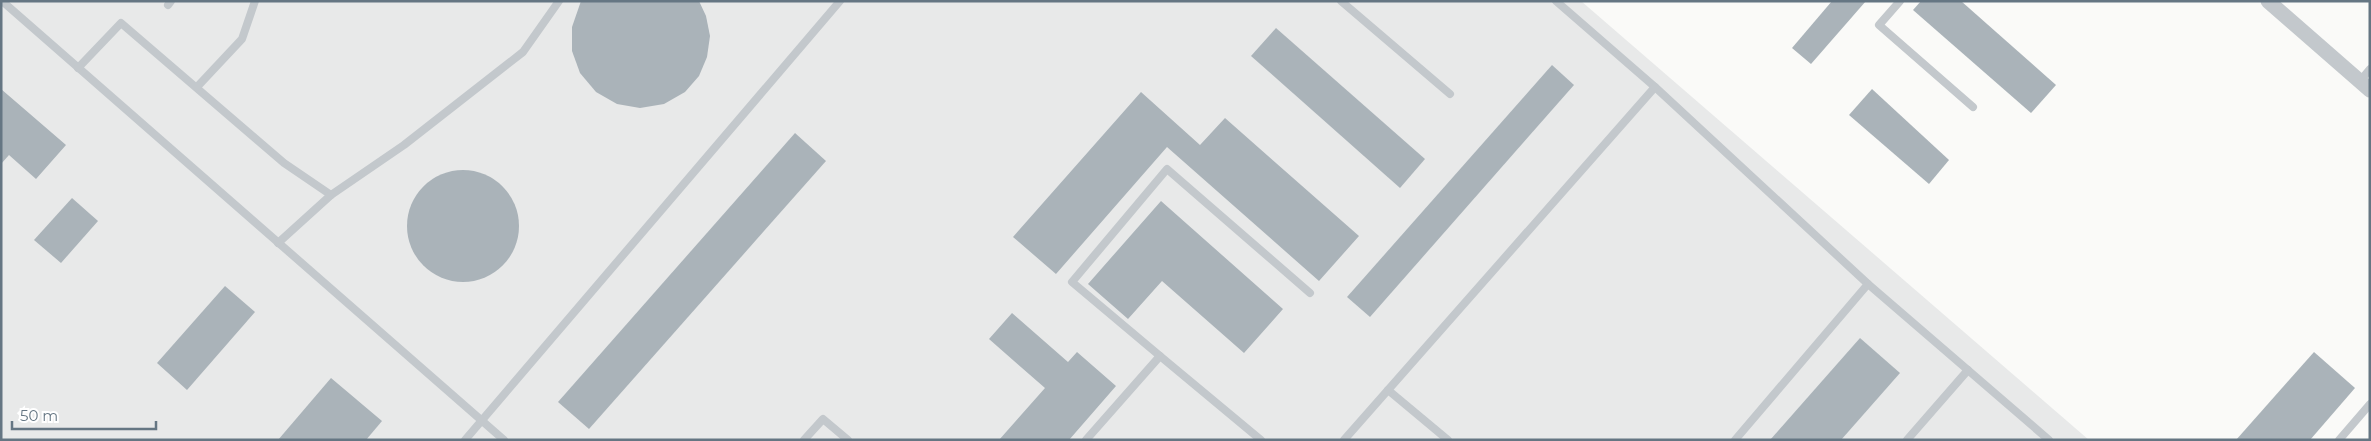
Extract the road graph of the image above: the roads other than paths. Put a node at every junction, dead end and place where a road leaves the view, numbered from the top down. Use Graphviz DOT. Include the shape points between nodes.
graph roads {
  1 [pos="2,1"];
  2 [pos="254,1"];
  3 [pos="559,1"];
  4 [pos="840,1"];
  5 [pos="1341,1"];
  6 [pos="1556,1"];
  7 [pos="1900,1"];
  8 [pos="2268,1"];
  9 [pos="78,68"];
  10 [pos="2366,80"];
  11 [pos="196,87"];
  12 [pos="1655,87"];
  13 [pos="1450,94"];
  14 [pos="1973,107"];
  15 [pos="331,195"];
  16 [pos="278,243"];
  17 [pos="1868,284"];
  18 [pos="1310,293"];
  19 [pos="1160,356"];
  20 [pos="1968,370"];
  21 [pos="1388,390"];
  22 [pos="2370,404"];
  23 [pos="482,420"];
  24 [pos="465,440"];
  25 [pos="504,440"];
  26 [pos="804,440"];
  27 [pos="848,440"];
  28 [pos="1086,440"];
  29 [pos="1261,440"];
  30 [pos="1344,440"];
  31 [pos="1448,440"];
  32 [pos="1735,440"];
  33 [pos="1907,440"];
  34 [pos="2049,440"];
  35 [pos="2339,440"];
  1 -- 9 [label="lane"];
  2 -- 11 [label="lane" via="242,39"];
  3 -- 15 [label="lane" via="523,52 404,145"];
  4 -- 23 [label="lane"];
  5 -- 13 [label="lane"];
  6 -- 12 [label="lane"];
  7 -- 14 [label="lane" via="1879,25"];
  8 -- 10 [label="street"];
  9 -- 11 [label="lane" via="122,23"];
  9 -- 16 [label="lane"];
  11 -- 15 [label="lane" via="284,162"];
  12 -- 17 [label="lane"];
  12 -- 21 [label="lane"];
  15 -- 16 [label="lane"];
  16 -- 23 [label="lane"];
  17 -- 20 [label="lane"];
  17 -- 32 [label="lane"];
  18 -- 19 [label="lane" via="1167,169 1072,282"];
  19 -- 28 [label="lane"];
  19 -- 29 [label="lane"];
  20 -- 33 [label="lane"];
  20 -- 34 [label="lane"];
  21 -- 30 [label="lane"];
  21 -- 31 [label="lane"];
  22 -- 35 [label="lane"];
  23 -- 24 [label="lane"];
  23 -- 25 [label="lane"];
  26 -- 27 [label="lane" via="823,419"];
}
